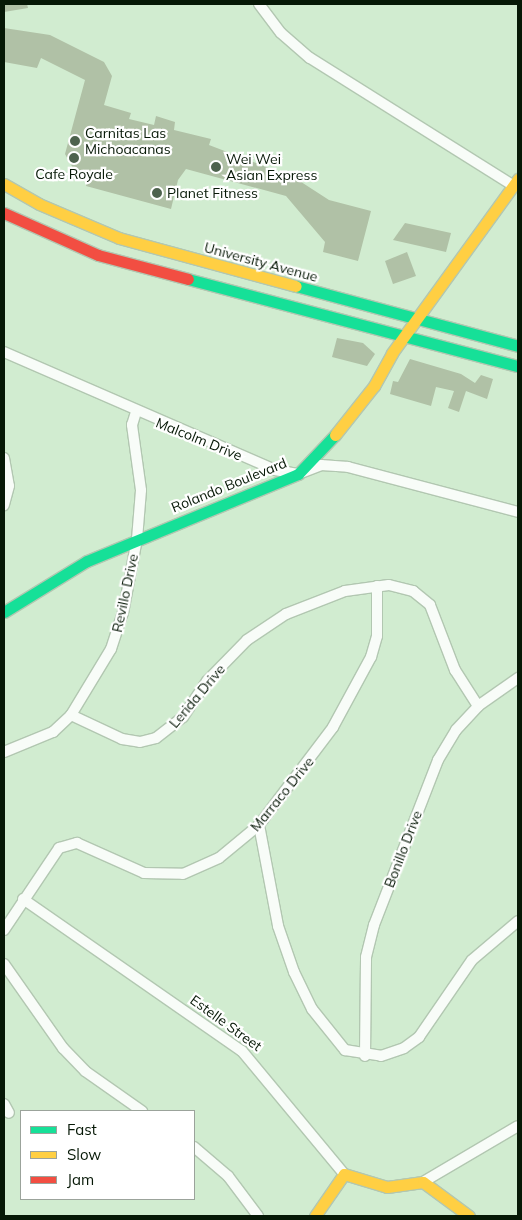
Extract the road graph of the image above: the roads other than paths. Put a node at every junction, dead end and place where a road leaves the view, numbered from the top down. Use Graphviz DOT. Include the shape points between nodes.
graph roads {
  1 [pos="259,4"];
  2 [pos="516,182"];
  3 [pos="4,184"];
  4 [pos="4,213"];
  5 [pos="418,319"];
  6 [pos="404,337"];
  7 [pos="518,346"];
  8 [pos="4,352"];
  9 [pos="518,366"];
  10 [pos="136,412"];
  11 [pos="4,458"];
  12 [pos="298,474"];
  13 [pos="4,506"];
  14 [pos="518,512"];
  15 [pos="137,539"];
  16 [pos="377,586"];
  17 [pos="4,612"];
  18 [pos="518,678"];
  19 [pos="478,706"];
  20 [pos="71,715"];
  21 [pos="4,752"];
  22 [pos="259,825"];
  23 [pos="23,899"];
  24 [pos="518,921"];
  25 [pos="4,930"];
  26 [pos="4,964"];
  27 [pos="365,1056"];
  28 [pos="141,1110"];
  29 [pos="518,1126"];
  30 [pos="195,1148"];
  31 [pos="344,1174"];
  32 [pos="422,1182"];
  33 [pos="258,1216"];
  34 [pos="315,1216"];
  35 [pos="469,1216"];
  1 -- 2 [label="street" via="281,33 310,58"];
  2 -- 5 [label="main road, Rolando Boulevard"];
  3 -- 5 [label="main road, University Avenue" via="39,204 119,238"];
  4 -- 6 [label="main road" via="98,255"];
  5 -- 6 [label="main road, Rolando Boulevard"];
  5 -- 7 [label="main road, University Avenue"];
  6 -- 9 [label="main road"];
  6 -- 12 [label="main road, Rolando Boulevard" via="374,386"];
  8 -- 10 [label="street, Malcolm Drive"];
  10 -- 12 [label="street, Malcolm Drive" via="275,470"];
  10 -- 15 [label="street, Revillo Drive" via="132,425 141,490"];
  11 -- 13 [label="street" via="9,486"];
  12 -- 14 [label="street" via="321,465 348,467"];
  12 -- 15 [label="main road, Rolando Boulevard"];
  15 -- 17 [label="main road, Rolando Boulevard" via="87,561"];
  15 -- 20 [label="street, Revillo Drive" via="115,640 92,686"];
  16 -- 19 [label="street, Lerida Drive" via="398,585 430,605 455,670"];
  16 -- 20 [label="street, Lerida Drive" via="317,600 286,614 247,640 207,681 183,718 156,738 140,742 122,739"];
  16 -- 22 [label="street, Marraco Drive" via="377,636 371,657 333,727"];
  18 -- 19 [label="street, Bonillo Drive"];
  19 -- 27 [label="street, Bonillo Drive" via="456,730 438,760 374,925 366,957"];
  20 -- 21 [label="street, Revillo Drive" via="53,732"];
  22 -- 23 [label="street, Marraco Drive" via="219,858 183,874 144,873 77,843 66,845 52,854"];
  22 -- 27 [label="street" via="278,926 294,972 312,1009 337,1044"];
  23 -- 25 [label="street, Marraco Drive"];
  23 -- 31 [label="street, Estelle Street" via="242,1051"];
  24 -- 27 [label="street" via="472,960 419,1037 404,1048 381,1056"];
  26 -- 28 [label="street" via="63,1048 85,1071"];
  29 -- 32 [label="street"];
  30 -- 33 [label="street" via="228,1176"];
  31 -- 32 [label="main road" via="387,1187"];
  31 -- 34 [label="main road"];
  32 -- 35 [label="main road"];
}
